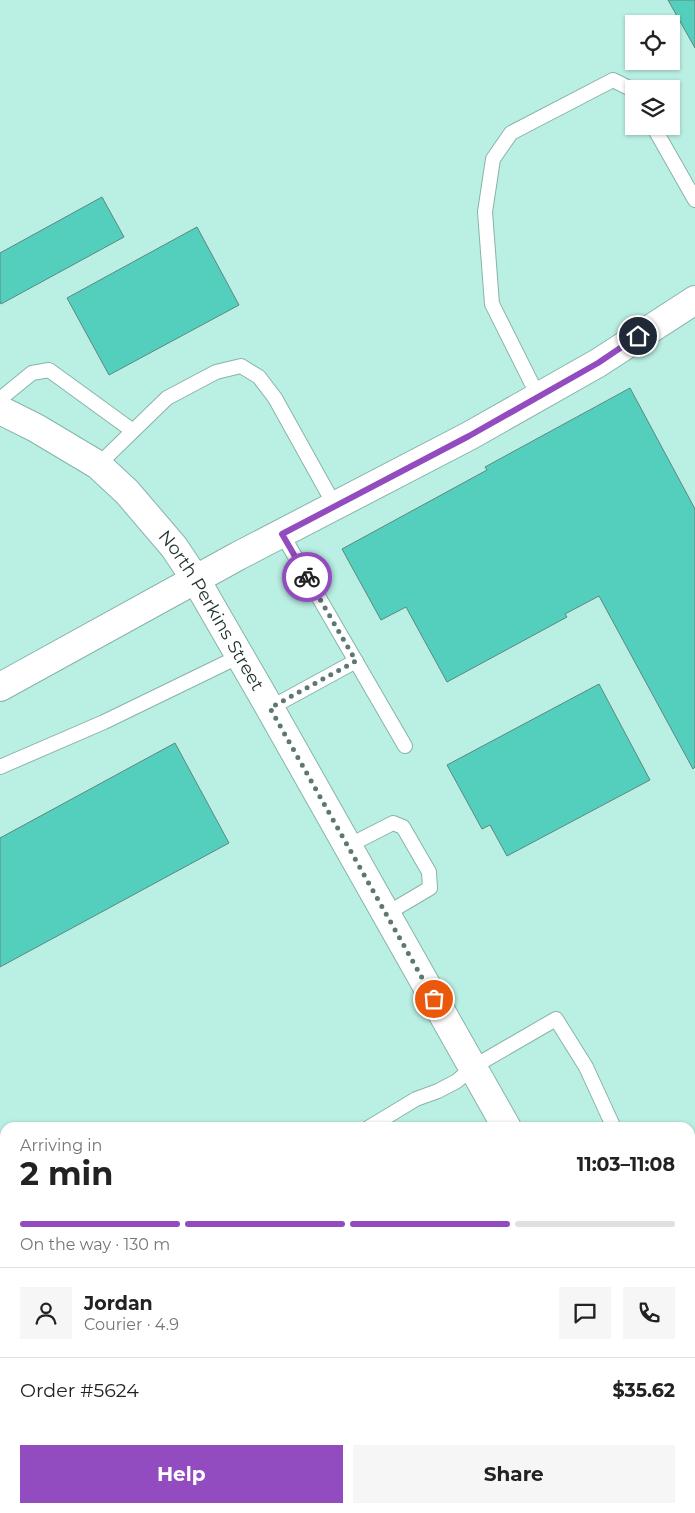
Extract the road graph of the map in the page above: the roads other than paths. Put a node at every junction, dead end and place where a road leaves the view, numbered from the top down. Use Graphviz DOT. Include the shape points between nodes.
graph roads {
  1 [pos="625,86"];
  2 [pos="658,135"];
  3 [pos="693,192"];
  4 [pos="695,300"];
  5 [pos="538,396"];
  6 [pos="0,399"];
  7 [pos="0,410"];
  8 [pos="133,431"];
  9 [pos="98,465"];
  10 [pos="335,506"];
  11 [pos="282,534"];
  12 [pos="196,580"];
  13 [pos="240,656"];
  14 [pos="356,661"];
  15 [pos="0,688"];
  16 [pos="270,708"];
  17 [pos="405,746"];
  18 [pos="0,767"];
  19 [pos="348,846"];
  20 [pos="386,914"];
  21 [pos="472,1067"];
  22 [pos="378,1122"];
  23 [pos="504,1122"];
  24 [pos="611,1122"];
  1 -- 5 [label="lane" via="613,80 511,133 493,159 485,212 492,304"];
  2 -- 3 [label="lane"];
  4 -- 5 [label="street" via="598,363"];
  5 -- 10 [label="street"];
  6 -- 8 [label="lane" via="32,372 49,370"];
  7 -- 9 [label="street, North Perkins Street"];
  8 -- 9 [label="lane"];
  8 -- 10 [label="lane" via="167,398 216,372 241,366 259,377 275,398"];
  9 -- 12 [label="street, North Perkins Street" via="145,511"];
  10 -- 11 [label="street"];
  11 -- 12 [label="street"];
  11 -- 14 [label="lane"];
  12 -- 13 [label="street, North Perkins Street"];
  12 -- 15 [label="street"];
  13 -- 16 [label="street, North Perkins Street"];
  13 -- 18 [label="lane" via="104,722"];
  14 -- 16 [label="lane"];
  14 -- 17 [label="lane"];
  16 -- 19 [label="street, North Perkins Street"];
  19 -- 20 [label="street, North Perkins Street"];
  19 -- 20 [label="lane" via="393,823 403,827 429,872 430,888"];
  20 -- 21 [label="street, North Perkins Street"];
  21 -- 22 [label="lane" via="457,1081 416,1099"];
  21 -- 23 [label="street, North Perkins Street"];
  21 -- 24 [label="lane" via="556,1020 586,1067"];
}
